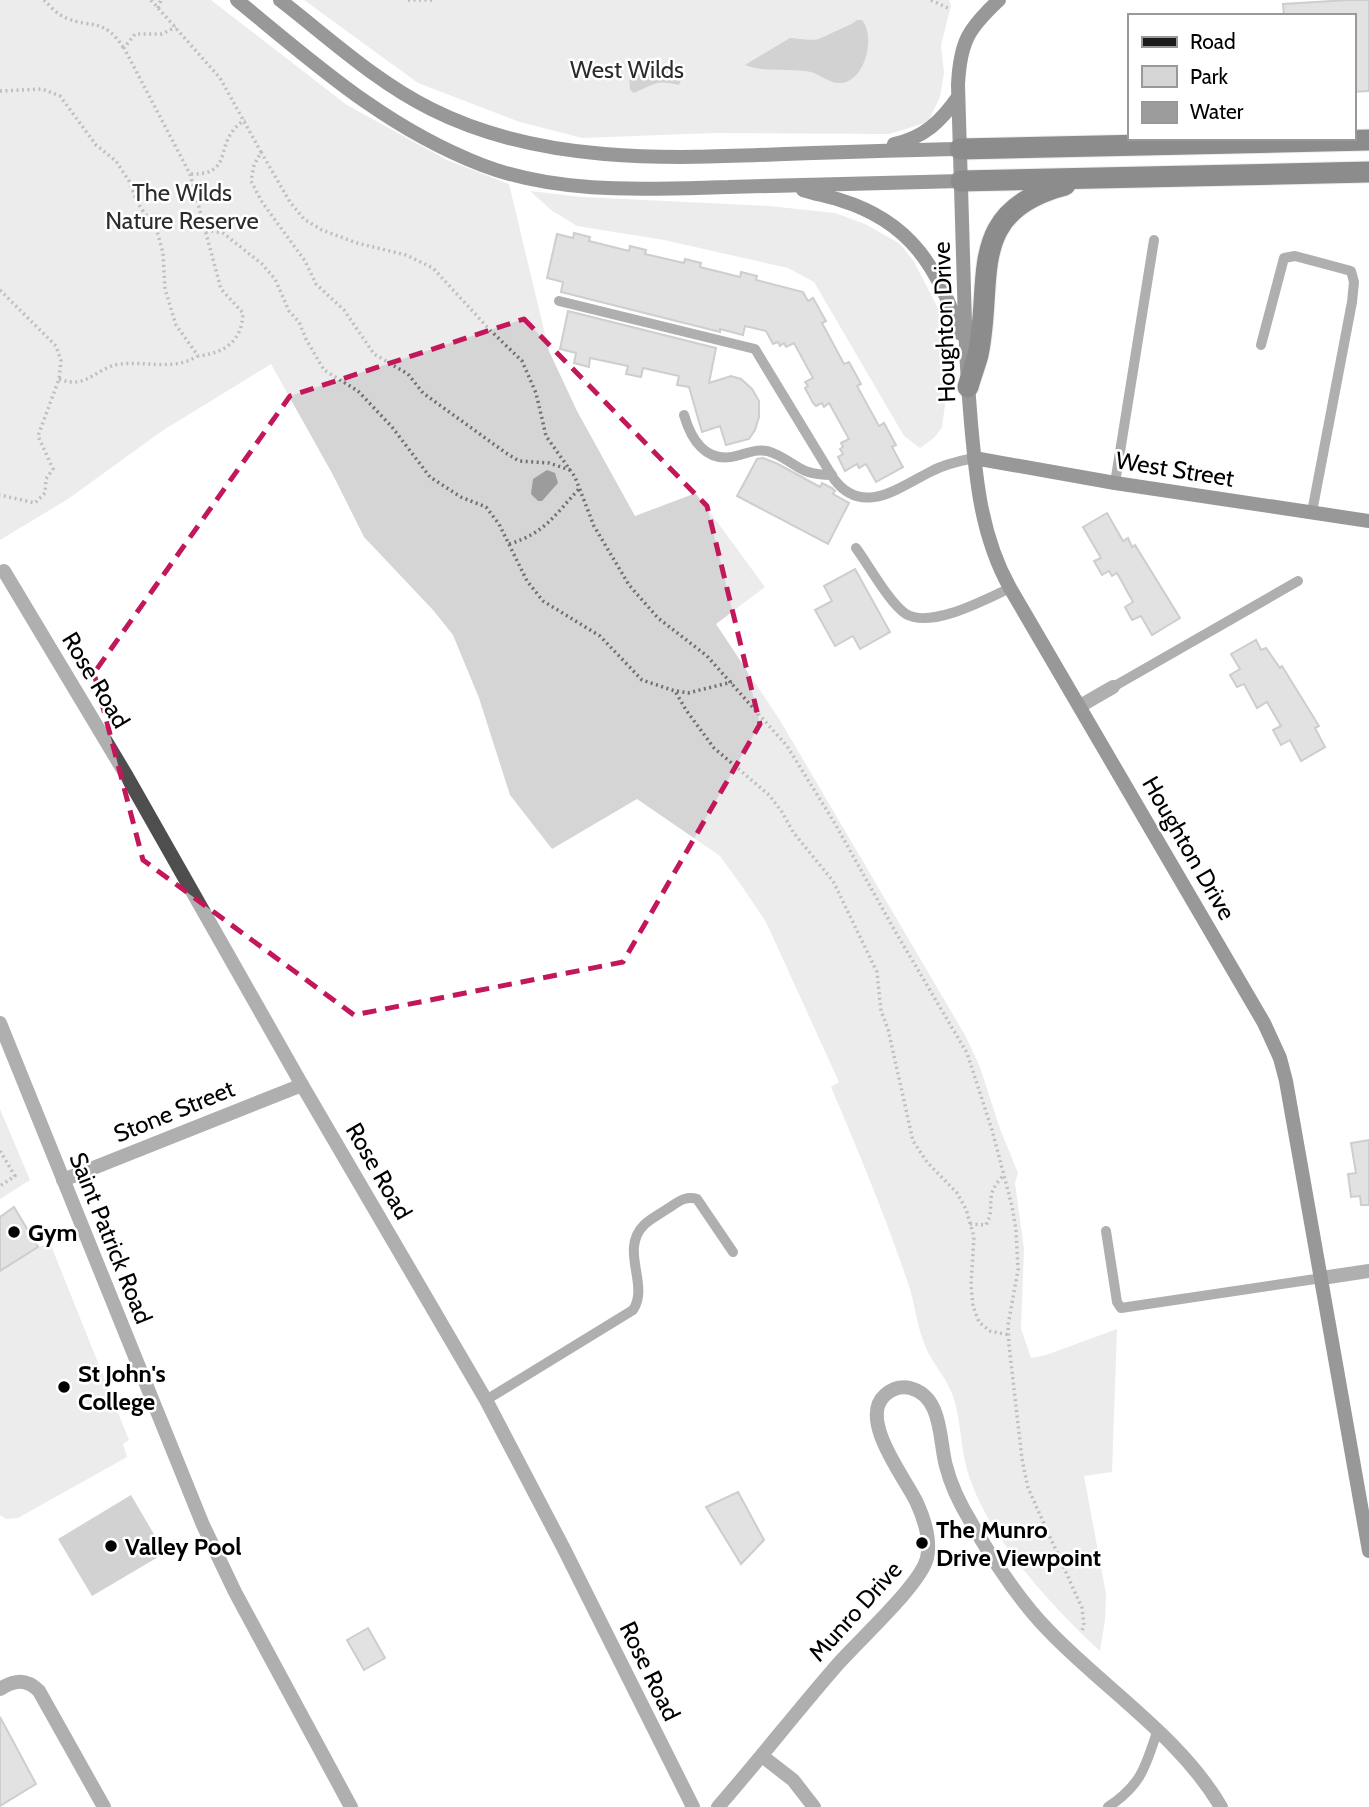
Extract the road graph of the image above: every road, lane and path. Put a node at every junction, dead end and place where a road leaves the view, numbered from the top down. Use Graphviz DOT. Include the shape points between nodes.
graph roads {
  1 [pos="44,0"];
  2 [pos="151,0"];
  3 [pos="161,0"];
  4 [pos="237,0"];
  5 [pos="280,0"];
  6 [pos="408,0"];
  7 [pos="435,0"];
  8 [pos="931,0"];
  9 [pos="999,0"];
  10 [pos="158,8"];
  11 [pos="950,9"];
  12 [pos="176,27"];
  13 [pos="124,48"];
  14 [pos="0,91"];
  15 [pos="958,97"];
  16 [pos="244,120"];
  17 [pos="1369,140"];
  18 [pos="960,149"];
  19 [pos="862,151"];
  20 [pos="261,152"];
  21 [pos="1369,172"];
  22 [pos="190,174"];
  23 [pos="1091,179"];
  24 [pos="961,181"];
  25 [pos="792,187"];
  26 [pos="206,230"];
  27 [pos="1154,240"];
  28 [pos="0,290"];
  29 [pos="559,301"];
  30 [pos="1261,345"];
  31 [pos="965,346"];
  32 [pos="198,356"];
  33 [pos="59,379"];
  34 [pos="968,387"];
  35 [pos="684,415"];
  36 [pos="974,458"];
  37 [pos="571,470"];
  38 [pos="832,475"];
  39 [pos="1115,483"];
  40 [pos="580,488"];
  41 [pos="0,495"];
  42 [pos="1312,512"];
  43 [pos="1369,521"];
  44 [pos="509,544"];
  45 [pos="856,548"];
  46 [pos="4,570"];
  47 [pos="1298,581"];
  48 [pos="1010,588"];
  49 [pos="732,682"];
  50 [pos="1113,687"];
  51 [pos="676,691"];
  52 [pos="1080,706"];
  53 [pos="0,1023"];
  54 [pos="302,1085"];
  55 [pos="0,1151"];
  56 [pos="1004,1174"];
  57 [pos="63,1180"];
  58 [pos="0,1186"];
  59 [pos="971,1224"];
  60 [pos="1106,1231"];
  61 [pos="733,1252"];
  62 [pos="1369,1271"];
  63 [pos="1322,1278"];
  64 [pos="1009,1335"];
  65 [pos="486,1400"];
  66 [pos="1369,1551"];
  67 [pos="1081,1633"];
  68 [pos="0,1689"];
  69 [pos="1157,1732"];
  70 [pos="762,1756"];
  71 [pos="104,1807"];
  72 [pos="351,1807"];
  73 [pos="693,1807"];
  74 [pos="718,1807"];
  75 [pos="814,1807"];
  76 [pos="1108,1807"];
  77 [pos="1221,1807"];
  1 -- 13 [label="path" via="64,17 109,31"];
  2 -- 10 [label="path"];
  3 -- 10 [label="path"];
  4 -- 25 [label="main road" via="371,108 483,166 536,180 606,188"];
  5 -- 19 [label="main road" via="394,88 430,109 508,139 633,156"];
  6 -- 7 [label="path"];
  8 -- 11 [label="path"];
  9 -- 15 [label="main road, Houghton Drive" via="968,34"];
  10 -- 12 [label="path"];
  12 -- 13 [label="path" via="163,34 135,34"];
  12 -- 16 [label="path" via="220,78"];
  13 -- 22 [label="path"];
  14 -- 32 [label="path" via="42,89 60,96 96,145 116,161 157,231 165,289 176,324"];
  15 -- 18 [label="main road, Houghton Drive"];
  15 -- 19 [label="main road" via="939,121 919,136"];
  16 -- 20 [label="path"];
  16 -- 22 [label="path" via="226,138 218,167"];
  17 -- 18 [label="highway"];
  18 -- 19 [label="main road"];
  18 -- 24 [label="main road, Houghton Drive"];
  20 -- 37 [label="path" via="304,219 356,243 406,255 433,268 522,361 536,393 546,436"];
  20 -- 37 [label="path" via="251,181 262,202 316,284 344,310 374,354 408,374 423,393 519,461"];
  21 -- 23 [label="highway"];
  22 -- 26 [label="path"];
  23 -- 24 [label="highway"];
  23 -- 34 [label="highway" via="1031,199 999,227 988,254 978,355"];
  24 -- 25 [label="main road"];
  24 -- 31 [label="main road, Houghton Drive"];
  25 -- 31 [label="main road" via="867,211 911,239 938,278"];
  26 -- 32 [label="path" via="221,289 243,313 243,325 218,354"];
  26 -- 44 [label="path" via="223,233 262,264 275,279 324,370 365,398 430,477 486,507"];
  27 -- 39 [label="lane"];
  28 -- 33 [label="path" via="56,346 61,361"];
  29 -- 38 [label="lane" via="755,349"];
  30 -- 42 [label="lane" via="1284,258 1295,256 1352,271 1352,302"];
  31 -- 34 [label="main road, Houghton Drive"];
  32 -- 33 [label="path" via="185,363 112,366 77,382"];
  33 -- 41 [label="path" via="38,436 53,469 46,479 46,493 35,503"];
  34 -- 36 [label="main road, Houghton Drive"];
  35 -- 38 [label="lane" via="697,445 710,454 733,457 767,451 808,473"];
  36 -- 38 [label="lane" via="942,466 878,497 847,492"];
  36 -- 39 [label="main road, West Street"];
  36 -- 48 [label="main road, Houghton Drive" via="988,539"];
  37 -- 40 [label="path"];
  39 -- 42 [label="main road, West Street"];
  40 -- 44 [label="path" via="545,527"];
  40 -- 49 [label="path" via="594,526 642,601"];
  42 -- 43 [label="main road, West Street"];
  44 -- 51 [label="path" via="543,601 600,636 642,680"];
  45 -- 48 [label="lane" via="894,601 906,614 920,619 970,607"];
  46 -- 54 [label="street, Rose Road"];
  47 -- 50 [label="lane"];
  48 -- 52 [label="main road, Houghton Drive"];
  49 -- 51 [label="path" via="688,693"];
  49 -- 56 [label="path" via="788,746 967,1053"];
  50 -- 52 [label="street"];
  51 -- 59 [label="path" via="714,748 769,796 833,881 877,972 881,1012 913,1141 957,1194"];
  52 -- 63 [label="main road, Houghton Drive" via="1275,1047 1286,1081"];
  53 -- 57 [label="street, Saint Patrick Road"];
  54 -- 57 [label="street, Stone Street"];
  54 -- 65 [label="street, Rose Road"];
  55 -- 58 [label="path" via="15,1176"];
  56 -- 59 [label="path" via="990,1193 986,1225"];
  56 -- 64 [label="path" via="1016,1230 1018,1269"];
  57 -- 72 [label="street, Saint Patrick Road" via="203,1525 234,1592"];
  59 -- 64 [label="path" via="973,1306 979,1322 990,1331"];
  60 -- 63 [label="lane" via="1121,1308"];
  61 -- 65 [label="lane" via="697,1199 685,1198 639,1232 633,1258 639,1294 633,1310"];
  62 -- 63 [label="street"];
  63 -- 66 [label="main road, Houghton Drive"];
  64 -- 67 [label="path" via="1028,1488 1082,1608"];
  65 -- 73 [label="street, Rose Road"];
  68 -- 71 [label="street" via="27,1682 39,1691"];
  69 -- 70 [label="street, Munro Drive" via="1025,1604 960,1504 931,1405 921,1393 899,1388 881,1398 877,1422 924,1522 925,1564"];
  69 -- 76 [label="lane" via="1144,1771 1127,1793"];
  69 -- 77 [label="street, Munro Drive" via="1199,1774"];
  70 -- 74 [label="street, Munro Drive"];
  70 -- 75 [label="street" via="793,1780"];
}
